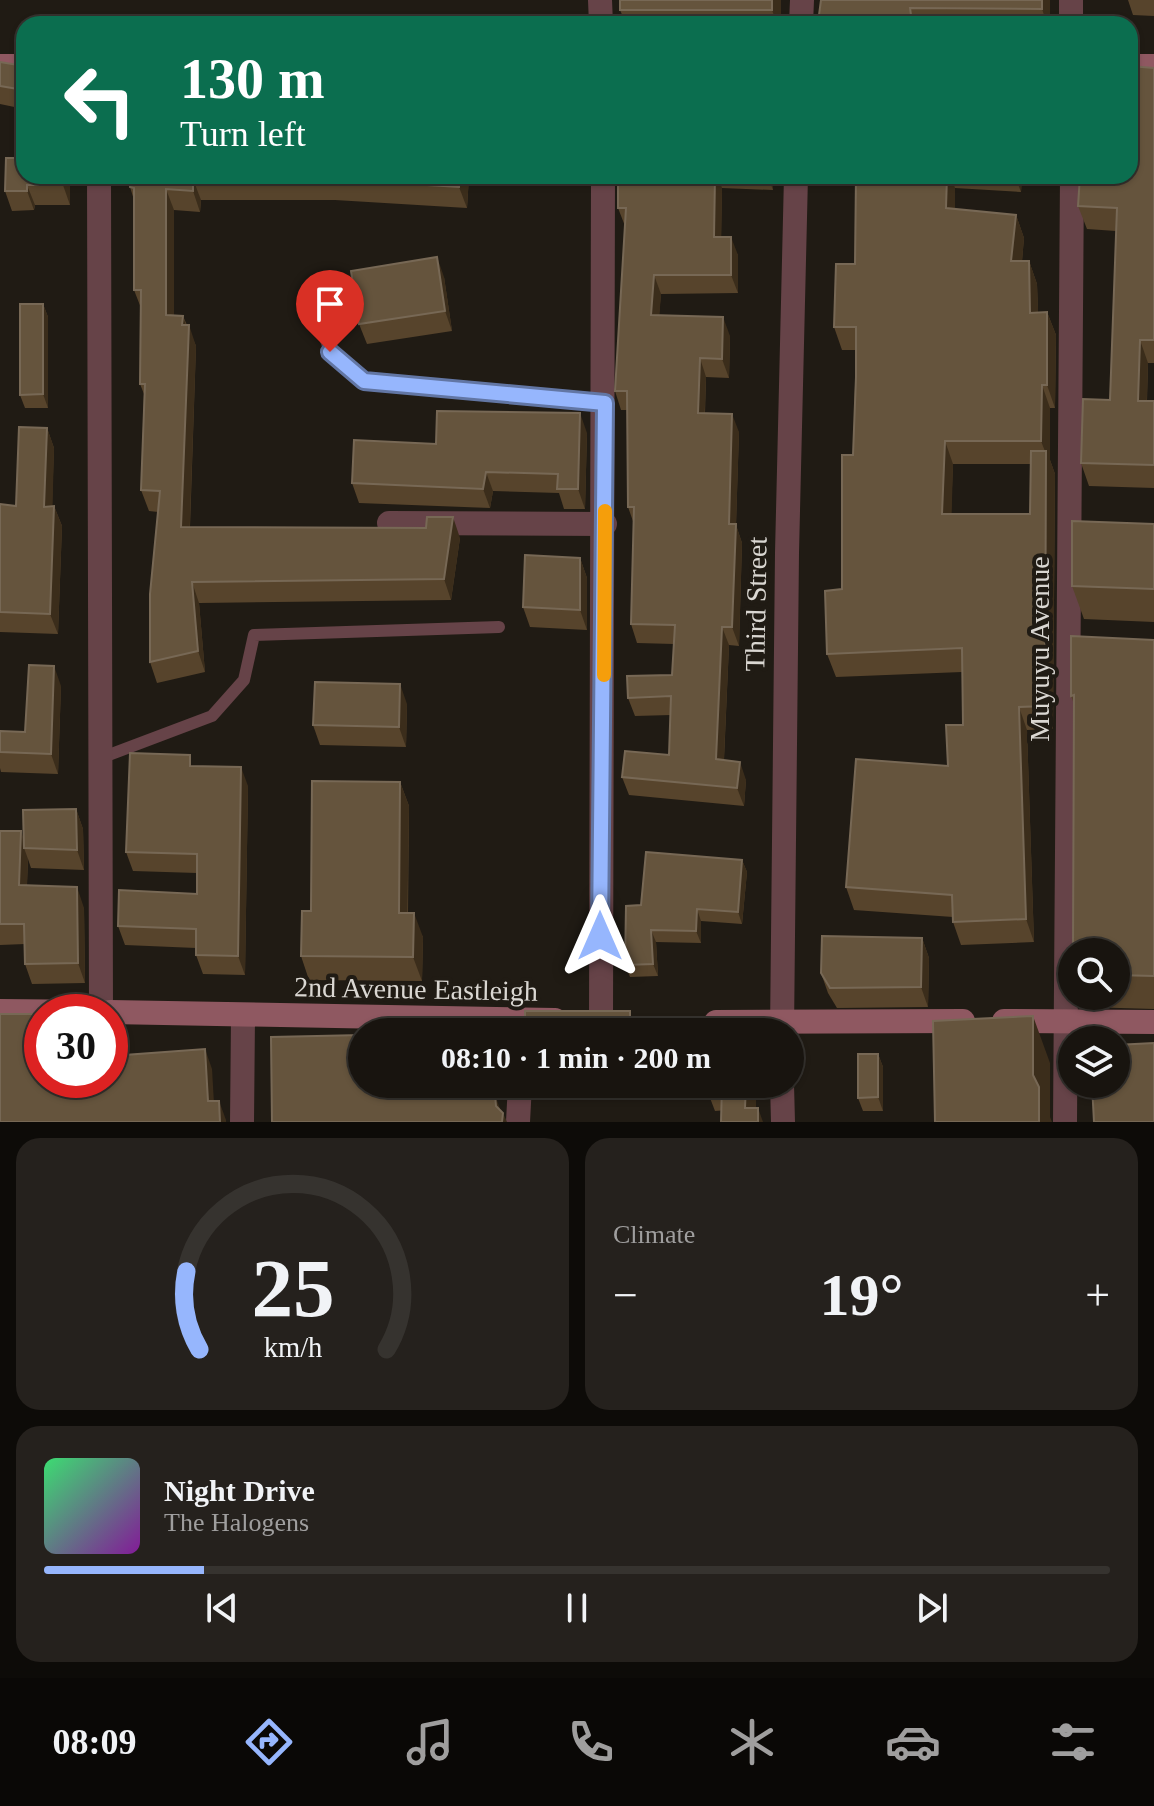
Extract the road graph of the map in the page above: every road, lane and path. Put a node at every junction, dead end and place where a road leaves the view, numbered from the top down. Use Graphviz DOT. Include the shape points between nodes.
graph roads {
  1 [pos="99,184"];
  2 [pos="603,184"];
  3 [pos="796,184"];
  4 [pos="1072,184"];
  5 [pos="309,290"];
  6 [pos="605,403"];
  7 [pos="389,523"];
  8 [pos="605,524"];
  9 [pos="499,627"];
  10 [pos="98,759"];
  11 [pos="102,994"];
  12 [pos="0,1011"];
  13 [pos="24,1011"];
  14 [pos="128,1013"];
  15 [pos="243,1017"];
  16 [pos="601,1018"];
  17 [pos="782,1018"];
  18 [pos="348,1020"];
  19 [pos="1067,1021"];
  20 [pos="1154,1022"];
  21 [pos="804,1027"];
  22 [pos="519,1098"];
  23 [pos="782,1098"];
  24 [pos="242,1122"];
  25 [pos="518,1122"];
  26 [pos="783,1122"];
  27 [pos="1065,1122"];
  1 -- 10 [label="street"];
  2 -- 6 [label="street"];
  3 -- 17 [label="street, Third Street"];
  4 -- 19 [label="street, Muyuyu Avenue"];
  5 -- 6 [label="lane" via="330,352 364,381"];
  6 -- 8 [label="street"];
  7 -- 8 [label="street"];
  8 -- 16 [label="street"];
  9 -- 10 [label="lane" via="254,635 244,680 212,716"];
  10 -- 11 [label="street"];
  12 -- 13 [label="street"];
  14 -- 15 [label="street, 2nd Avenue Eastleigh"];
  15 -- 18 [label="street, 2nd Avenue Eastleigh"];
  15 -- 24 [label="street"];
  19 -- 20 [label="street"];
  19 -- 21 [label="street"];
  19 -- 27 [label="street, Muyuyu Avenue"];
  22 -- 25 [label="street"];
  23 -- 26 [label="street"];
}
